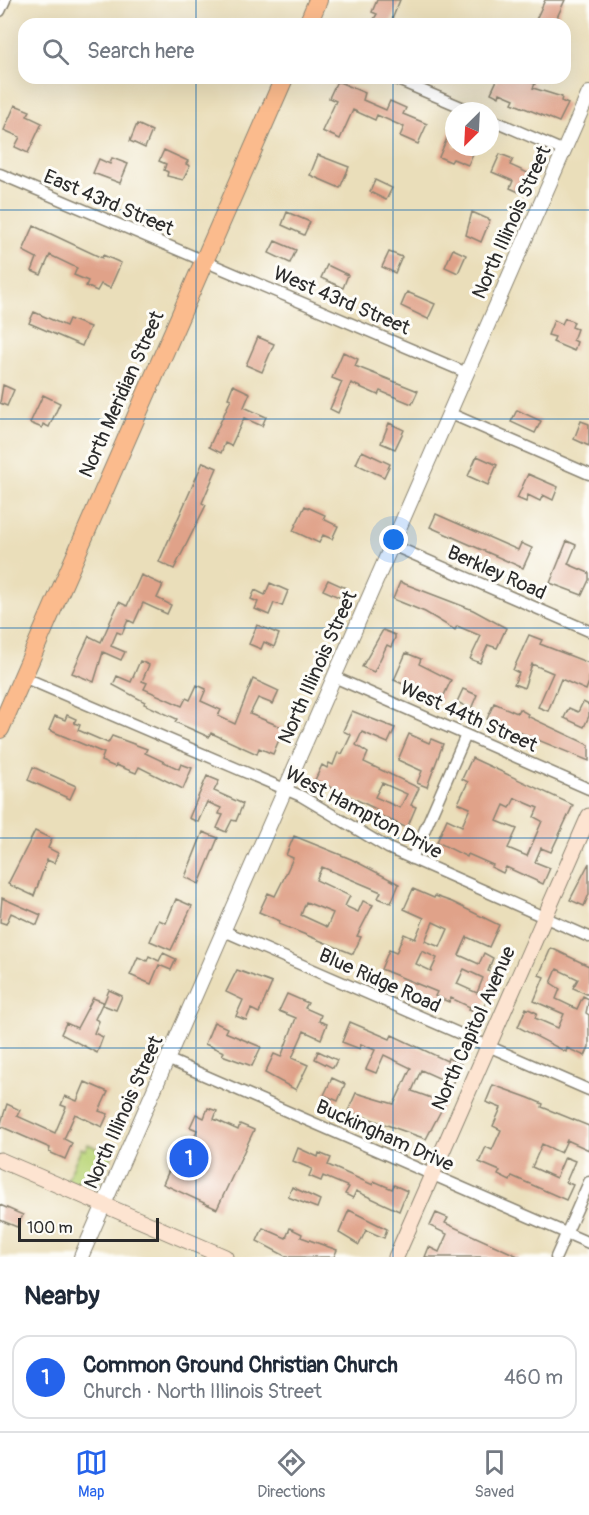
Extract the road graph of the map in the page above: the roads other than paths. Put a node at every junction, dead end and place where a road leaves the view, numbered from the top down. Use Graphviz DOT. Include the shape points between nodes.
graph roads {
  1 [pos="5,0"];
  2 [pos="318,0"];
  3 [pos="0,11"];
  4 [pos="310,18"];
  5 [pos="281,84"];
  6 [pos="407,84"];
  7 [pos="589,93"];
  8 [pos="450,102"];
  9 [pos="499,123"];
  10 [pos="564,151"];
  11 [pos="0,174"];
  12 [pos="204,262"];
  13 [pos="467,373"];
  14 [pos="449,413"];
  15 [pos="589,474"];
  16 [pos="392,545"];
  17 [pos="589,631"];
  18 [pos="23,677"];
  19 [pos="334,677"];
  20 [pos="0,729"];
  21 [pos="466,735"];
  22 [pos="285,789"];
  23 [pos="589,789"];
  24 [pos="589,816"];
  25 [pos="412,859"];
  26 [pos="544,918"];
  27 [pos="224,931"];
  28 [pos="589,937"];
  29 [pos="488,1046"];
  30 [pos="167,1059"];
  31 [pos="589,1090"];
  32 [pos="0,1160"];
  33 [pos="432,1175"];
  34 [pos="589,1182"];
  35 [pos="104,1205"];
  36 [pos="567,1233"];
  37 [pos="589,1243"];
  38 [pos="81,1257"];
  39 [pos="225,1257"];
  40 [pos="396,1257"];
  41 [pos="556,1257"];
  1 -- 3 [label="street"];
  2 -- 4 [label="main road"];
  5 -- 12 [label="main road, North Meridian Street"];
  6 -- 8 [label="street"];
  7 -- 10 [label="street, North Illinois Street"];
  9 -- 10 [label="street"];
  10 -- 13 [label="street, North Illinois Street"];
  11 -- 12 [label="street, East 43rd Street"];
  12 -- 13 [label="street, West 43rd Street"];
  12 -- 18 [label="main road, North Meridian Street"];
  13 -- 14 [label="street, North Illinois Street"];
  14 -- 15 [label="street"];
  14 -- 16 [label="street, North Illinois Street"];
  16 -- 17 [label="street, Berkley Road"];
  16 -- 19 [label="street, North Illinois Street"];
  18 -- 20 [label="main road, North Meridian Street"];
  18 -- 22 [label="street, West Hampton Drive"];
  19 -- 21 [label="street, West 44th Street"];
  19 -- 22 [label="street, North Illinois Street"];
  21 -- 23 [label="street, West 44th Street"];
  21 -- 25 [label="street"];
  22 -- 25 [label="street, West Hampton Drive"];
  22 -- 27 [label="street, North Illinois Street"];
  24 -- 26 [label="main road, North Capitol Avenue"];
  25 -- 26 [label="street, West Hampton Drive"];
  26 -- 28 [label="street, West Hampton Drive"];
  26 -- 29 [label="main road, North Capitol Avenue"];
  27 -- 29 [label="street, Blue Ridge Road"];
  27 -- 30 [label="street, North Illinois Street"];
  29 -- 31 [label="street, Blue Ridge Road"];
  29 -- 33 [label="main road, North Capitol Avenue"];
  30 -- 33 [label="street, Buckingham Drive"];
  30 -- 35 [label="street, North Illinois Street"];
  32 -- 35 [label="main road"];
  33 -- 36 [label="street, Buckingham Drive"];
  33 -- 40 [label="main road, North Capitol Avenue"];
  34 -- 36 [label="street"];
  35 -- 38 [label="street, North Illinois Street"];
  35 -- 39 [label="main road"];
  36 -- 37 [label="street, Buckingham Drive"];
  36 -- 41 [label="street"];
}
